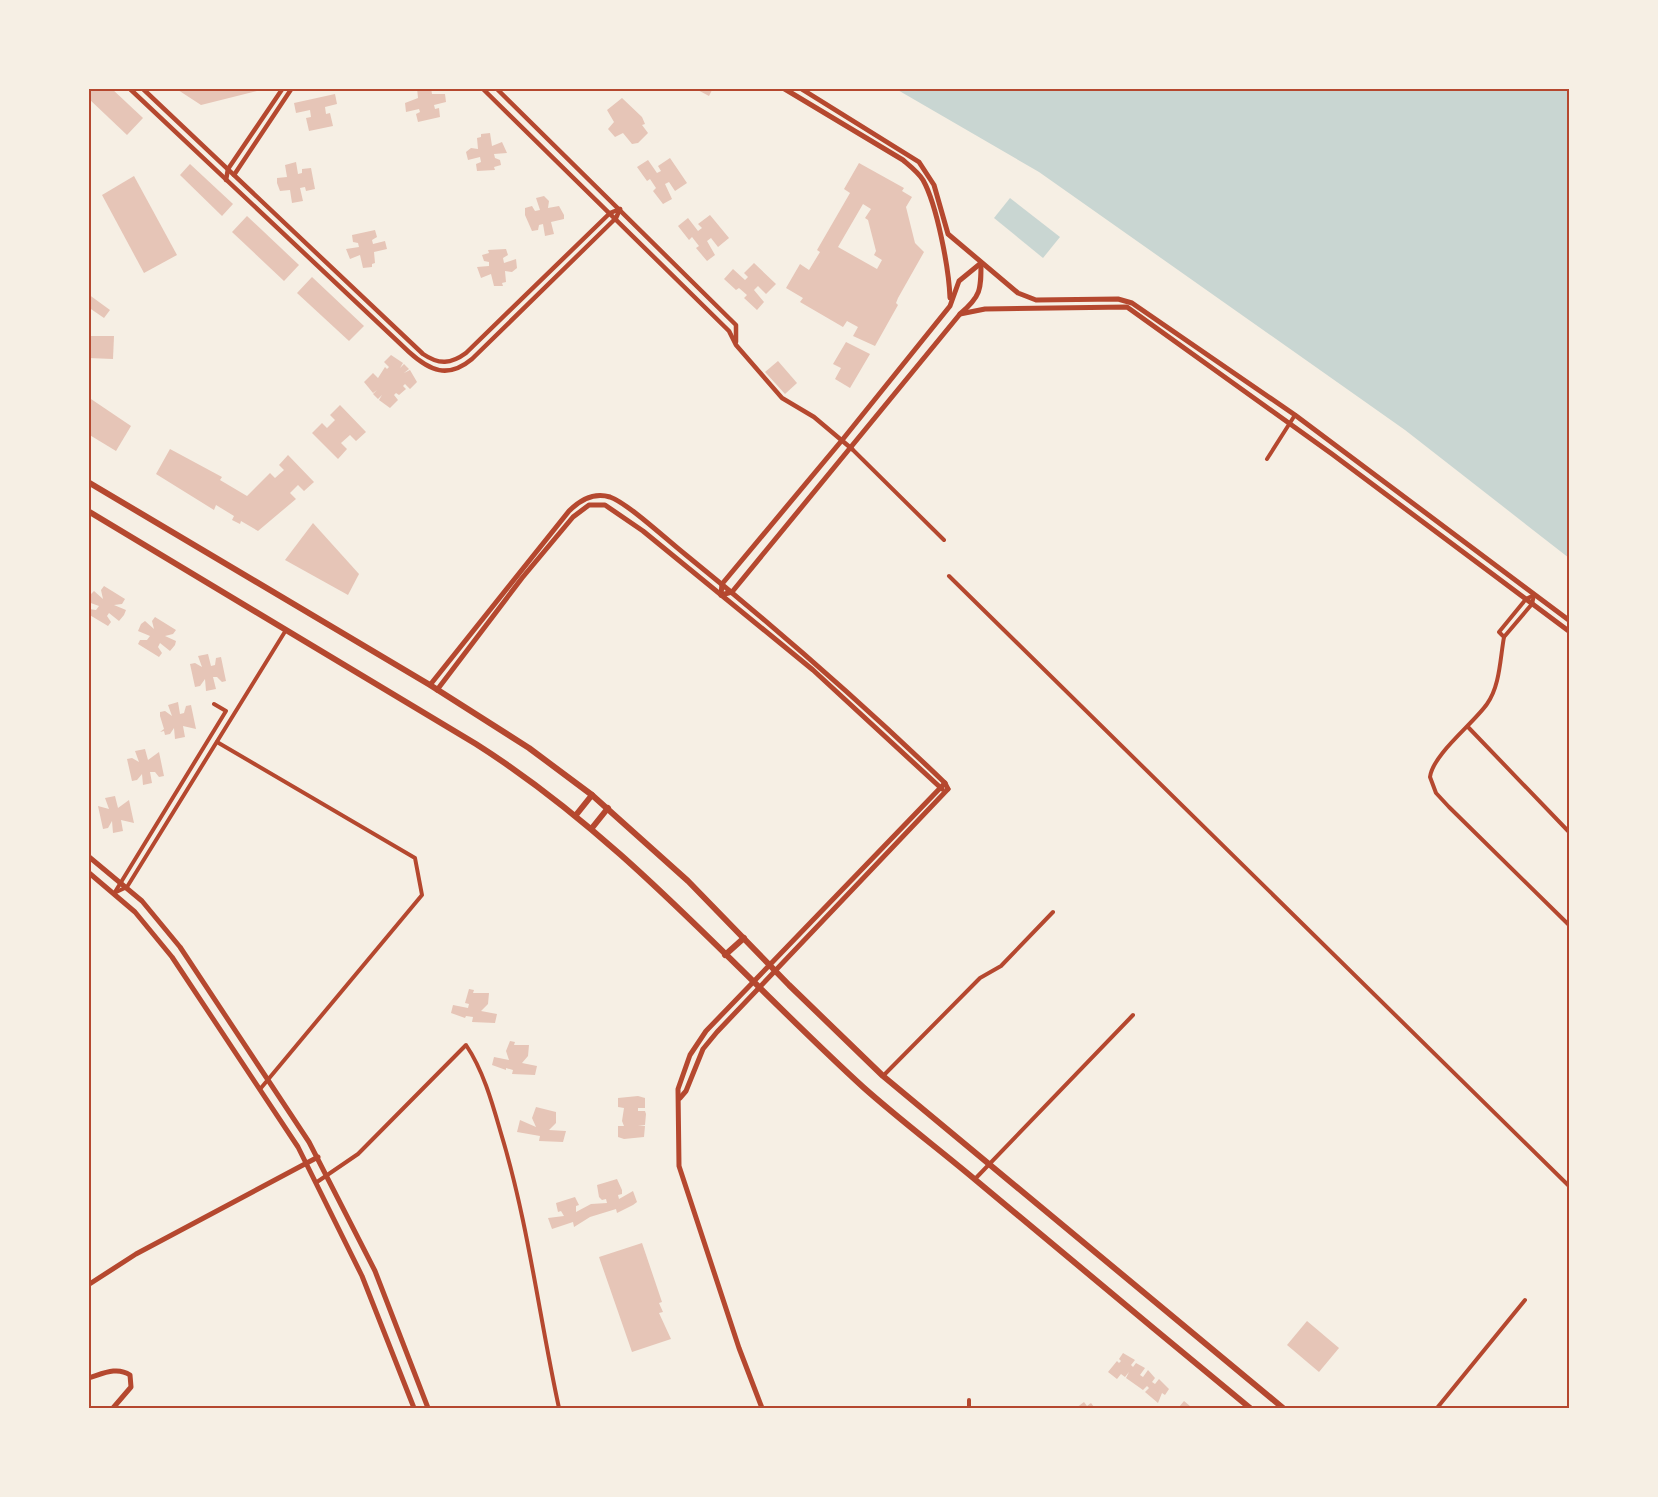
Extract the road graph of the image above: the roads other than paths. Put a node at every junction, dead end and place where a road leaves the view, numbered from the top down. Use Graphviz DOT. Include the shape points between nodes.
graph roads {
  1 [pos="129,88"];
  2 [pos="142,88"];
  3 [pos="283,88"];
  4 [pos="292,88"];
  5 [pos="482,88"];
  6 [pos="496,88"];
  7 [pos="783,88"];
  8 [pos="800,88"];
  9 [pos="228,169"];
  10 [pos="234,175"];
  11 [pos="226,180"];
  12 [pos="620,209"];
  13 [pos="610,213"];
  14 [pos="616,218"];
  15 [pos="981,263"];
  16 [pos="950,306"];
  17 [pos="960,314"];
  18 [pos="736,345"];
  19 [pos="1295,415"];
  20 [pos="1290,423"];
  21 [pos="843,439"];
  22 [pos="852,449"];
  23 [pos="1267,459"];
  24 [pos="88,482"];
  25 [pos="88,511"];
  26 [pos="944,540"];
  27 [pos="949,576"];
  28 [pos="722,584"];
  29 [pos="732,592"];
  30 [pos="721,595"];
  31 [pos="1534,595"];
  32 [pos="1526,599"];
  33 [pos="1532,604"];
  34 [pos="1569,621"];
  35 [pos="286,630"];
  36 [pos="1569,632"];
  37 [pos="1504,637"];
  38 [pos="430,685"];
  39 [pos="437,690"];
  40 [pos="214,704"];
  41 [pos="1468,727"];
  42 [pos="217,742"];
  43 [pos="947,786"];
  44 [pos="940,789"];
  45 [pos="592,795"];
  46 [pos="608,808"];
  47 [pos="576,815"];
  48 [pos="592,828"];
  49 [pos="1569,833"];
  50 [pos="88,856"];
  51 [pos="88,872"];
  52 [pos="121,882"];
  53 [pos="127,887"];
  54 [pos="114,893"];
  55 [pos="1053,912"];
  56 [pos="1569,926"];
  57 [pos="744,938"];
  58 [pos="725,955"];
  59 [pos="773,968"];
  60 [pos="752,982"];
  61 [pos="759,988"];
  62 [pos="1133,1015"];
  63 [pos="883,1076"];
  64 [pos="269,1078"];
  65 [pos="261,1088"];
  66 [pos="680,1098"];
  67 [pos="318,1157"];
  68 [pos="308,1163"];
  69 [pos="988,1166"];
  70 [pos="328,1176"];
  71 [pos="975,1179"];
  72 [pos="317,1182"];
  73 [pos="1569,1187"];
  74 [pos="88,1285"];
  75 [pos="1525,1300"];
  76 [pos="88,1378"];
  77 [pos="969,1400"];
  78 [pos="113,1408"];
  79 [pos="414,1408"];
  80 [pos="428,1408"];
  81 [pos="559,1408"];
  82 [pos="762,1408"];
  83 [pos="969,1408"];
  84 [pos="1250,1408"];
  85 [pos="1283,1408"];
  86 [pos="1437,1408"];
  1 -- 11 [label="street"];
  2 -- 9 [label="street"];
  3 -- 9 [label="street"];
  4 -- 10 [label="street"];
  5 -- 13 [label="street"];
  6 -- 12 [label="street"];
  7 -- 16 [label="main road" via="903,160 919,174 939,231"];
  8 -- 15 [label="main road" via="919,162 934,185 948,234"];
  9 -- 10 [label="street"];
  9 -- 11 [label="street"];
  10 -- 11 [label="street"];
  10 -- 13 [label="street" via="423,354 446,363 466,353"];
  11 -- 14 [label="street" via="409,352 432,370 445,372 472,359"];
  12 -- 13 [label="street"];
  12 -- 14 [label="street"];
  12 -- 18 [label="street" via="736,326"];
  13 -- 14 [label="street"];
  14 -- 18 [label="street" via="729,331"];
  15 -- 16 [label="main road" via="959,281"];
  15 -- 17 [label="main road" via="979,296"];
  15 -- 19 [label="main road" via="1031,299 1129,300"];
  16 -- 17 [label="main road"];
  16 -- 21 [label="main road"];
  17 -- 20 [label="main road" via="997,308 1127,308"];
  17 -- 22 [label="main road"];
  18 -- 21 [label="street" via="782,398"];
  19 -- 20 [label="street"];
  19 -- 31 [label="main road"];
  20 -- 23 [label="street"];
  20 -- 32 [label="main road"];
  21 -- 22 [label="street"];
  21 -- 28 [label="main road"];
  22 -- 26 [label="street"];
  22 -- 29 [label="main road"];
  24 -- 38 [label="main road"];
  25 -- 35 [label="main road"];
  27 -- 73 [label="street"];
  28 -- 29 [label="main road"];
  28 -- 30 [label="main road"];
  28 -- 38 [label="main road" via="615,500 585,498 569,511 516,574"];
  29 -- 30 [label="main road"];
  29 -- 43 [label="main road" via="824,669"];
  30 -- 39 [label="main road" via="613,508 589,506 573,517 522,578"];
  30 -- 44 [label="main road" via="843,696"];
  31 -- 32 [label="street"];
  31 -- 33 [label="street"];
  31 -- 34 [label="main road"];
  32 -- 33 [label="main road"];
  32 -- 37 [label="street" via="1499,632"];
  33 -- 36 [label="main road"];
  33 -- 37 [label="street"];
  35 -- 42 [label="street"];
  35 -- 47 [label="main road" via="516,769"];
  37 -- 41 [label="street" via="1491,696"];
  38 -- 39 [label="main road"];
  39 -- 45 [label="main road" via="529,748"];
  40 -- 52 [label="street" via="226,711"];
  41 -- 49 [label="street"];
  41 -- 56 [label="street" via="1431,770 1432,784 1449,807"];
  42 -- 53 [label="street"];
  42 -- 64 [label="street" via="415,858 422,895"];
  43 -- 44 [label="main road"];
  43 -- 59 [label="main road"];
  44 -- 59 [label="main road"];
  45 -- 46 [label="main road"];
  45 -- 47 [label="main road"];
  46 -- 48 [label="main road"];
  46 -- 57 [label="main road" via="668,861"];
  47 -- 48 [label="main road"];
  48 -- 58 [label="main road" via="645,874"];
  50 -- 52 [label="main road"];
  51 -- 54 [label="main road"];
  52 -- 53 [label="main road"];
  52 -- 54 [label="street"];
  53 -- 54 [label="street"];
  53 -- 64 [label="main road" via="180,947"];
  54 -- 65 [label="main road" via="172,957"];
  55 -- 63 [label="street" via="1001,966 980,978"];
  57 -- 58 [label="main road"];
  57 -- 59 [label="main road"];
  58 -- 60 [label="main road"];
  59 -- 60 [label="main road"];
  59 -- 61 [label="main road"];
  59 -- 63 [label="main road"];
  60 -- 61 [label="main road"];
  60 -- 66 [label="main road" via="696,1044 678,1089"];
  61 -- 66 [label="main road" via="703,1049"];
  61 -- 71 [label="main road" via="864,1088"];
  62 -- 69 [label="street"];
  63 -- 69 [label="main road"];
  64 -- 65 [label="street"];
  64 -- 67 [label="main road"];
  65 -- 68 [label="main road"];
  66 -- 82 [label="main road" via="679,1166"];
  67 -- 68 [label="main road"];
  67 -- 70 [label="main road"];
  68 -- 72 [label="main road"];
  68 -- 74 [label="main road" via="136,1254"];
  69 -- 71 [label="street"];
  69 -- 85 [label="main road"];
  70 -- 72 [label="street"];
  70 -- 80 [label="main road" via="375,1271"];
  70 -- 81 [label="street" via="358,1154 466,1046 483,1079 508,1154"];
  71 -- 84 [label="main road"];
  72 -- 79 [label="main road" via="362,1276"];
  75 -- 86 [label="street"];
  76 -- 78 [label="main road" via="112,1371 130,1375 131,1387"];
  77 -- 83 [label="street"];
}
